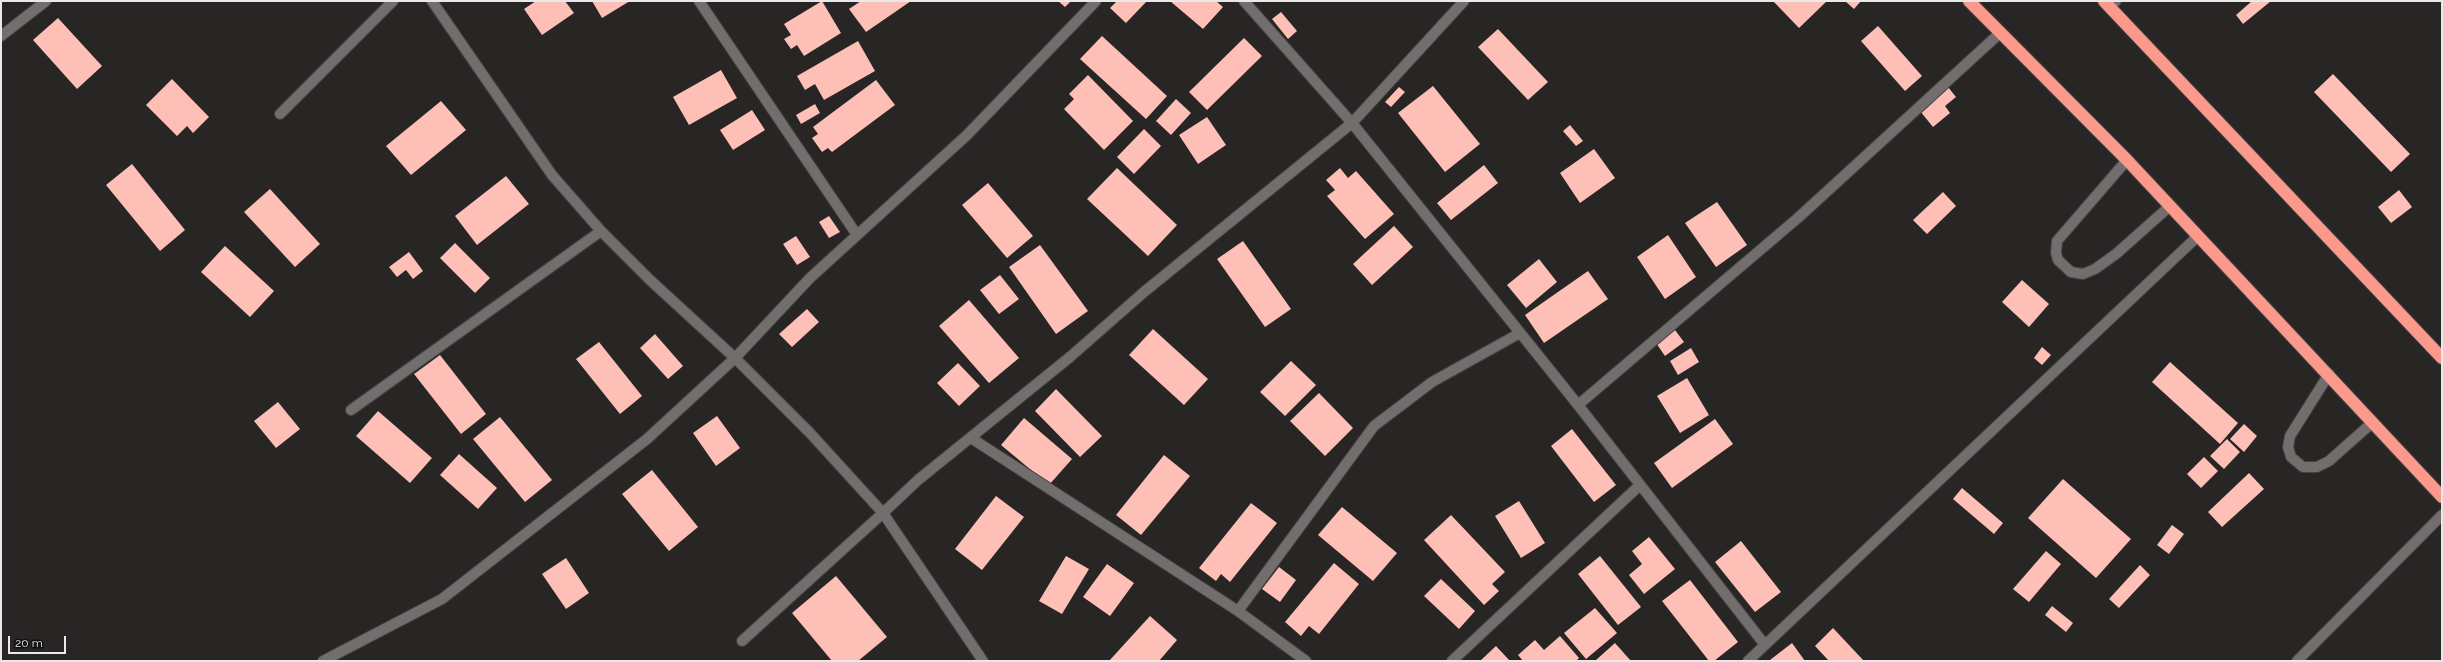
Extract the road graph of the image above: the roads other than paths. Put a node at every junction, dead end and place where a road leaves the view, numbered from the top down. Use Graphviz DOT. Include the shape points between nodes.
graph roads {
  1 [pos="46,1"];
  2 [pos="393,1"];
  3 [pos="432,1"];
  4 [pos="699,1"];
  5 [pos="1096,1"];
  6 [pos="1244,1"];
  7 [pos="1464,1"];
  8 [pos="1970,1"];
  9 [pos="2110,3"];
  10 [pos="2000,33"];
  11 [pos="1,36"];
  12 [pos="280,114"];
  13 [pos="1352,123"];
  14 [pos="2127,160"];
  15 [pos="2170,206"];
  16 [pos="601,231"];
  17 [pos="857,235"];
  18 [pos="2198,236"];
  19 [pos="1520,332"];
  20 [pos="736,358"];
  21 [pos="2442,358"];
  22 [pos="2329,374"];
  23 [pos="1578,405"];
  24 [pos="351,410"];
  25 [pos="2373,422"];
  26 [pos="971,438"];
  27 [pos="1640,485"];
  28 [pos="2442,497"];
  29 [pos="882,513"];
  30 [pos="2442,515"];
  31 [pos="1238,610"];
  32 [pos="742,641"];
  33 [pos="1765,645"];
  34 [pos="323,661"];
  35 [pos="983,661"];
  36 [pos="1306,661"];
  37 [pos="1452,661"];
  38 [pos="1748,661"];
  39 [pos="2298,661"];
  1 -- 11 [label="street"];
  2 -- 12 [label="street"];
  3 -- 16 [label="street" via="552,175"];
  4 -- 17 [label="street"];
  5 -- 17 [label="street" via="967,135"];
  6 -- 13 [label="street"];
  7 -- 13 [label="street"];
  8 -- 10 [label="highway"];
  9 -- 21 [label="highway"];
  10 -- 14 [label="highway"];
  10 -- 23 [label="street" via="1798,217"];
  13 -- 19 [label="street"];
  13 -- 26 [label="street" via="1144,292"];
  14 -- 15 [label="highway"];
  14 -- 15 [label="street" via="2057,241 2058,260 2071,272 2083,274 2095,269 2116,254"];
  15 -- 18 [label="highway"];
  16 -- 20 [label="street" via="650,280"];
  16 -- 24 [label="street"];
  17 -- 20 [label="street" via="810,278"];
  18 -- 22 [label="highway"];
  18 -- 33 [label="street"];
  19 -- 23 [label="street"];
  19 -- 31 [label="street" via="1432,382 1374,426"];
  20 -- 29 [label="street" via="810,433"];
  20 -- 34 [label="street" via="647,439 442,598"];
  22 -- 25 [label="highway"];
  22 -- 25 [label="street" via="2290,436 2288,447 2291,457 2303,467 2317,467 2329,461"];
  23 -- 27 [label="street"];
  25 -- 28 [label="highway"];
  26 -- 29 [label="street" via="918,480"];
  26 -- 31 [label="street"];
  27 -- 33 [label="street"];
  27 -- 37 [label="street"];
  29 -- 32 [label="street"];
  29 -- 35 [label="street"];
  30 -- 39 [label="street"];
  31 -- 36 [label="street"];
  33 -- 38 [label="street"];
}
